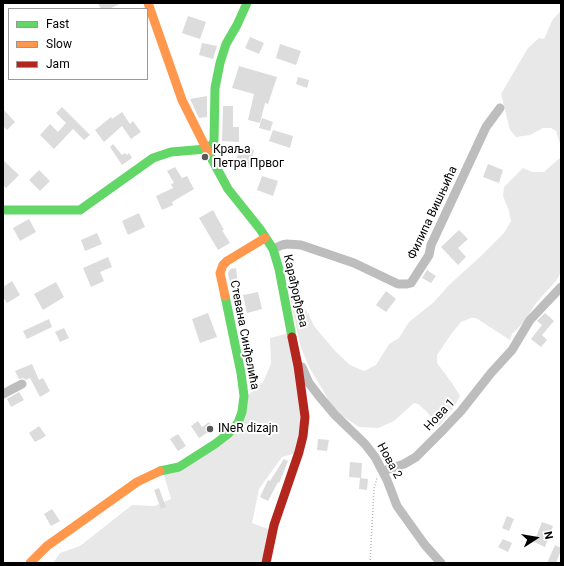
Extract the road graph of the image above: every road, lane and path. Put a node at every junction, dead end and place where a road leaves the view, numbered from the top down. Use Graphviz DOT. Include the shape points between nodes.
graph roads {
  1 [pos="148,3"];
  2 [pos="247,3"];
  3 [pos="500,108"];
  4 [pos="206,150"];
  5 [pos="3,210"];
  6 [pos="265,238"];
  7 [pos="273,249"];
  8 [pos="561,287"];
  9 [pos="297,356"];
  10 [pos="22,384"];
  11 [pos="3,394"];
  12 [pos="383,471"];
  13 [pos="30,563"];
  14 [pos="266,563"];
  15 [pos="370,563"];
  16 [pos="441,563"];
  1 -- 4 [label="street, Карађорђева" via="182,100"];
  2 -- 4 [label="street" via="222,57 215,88 214,140"];
  3 -- 7 [label="street, Филипа Вишњића" via="486,127 429,254 411,283 398,284 354,263 301,245 287,244"];
  4 -- 5 [label="street" via="171,152 153,158 80,210"];
  4 -- 6 [label="street, Карађорђева" via="228,189"];
  6 -- 7 [label="street, Карађорђева"];
  6 -- 13 [label="street, Стевана Синђелића" via="226,261 220,273 244,396 238,423 216,444 179,466 161,470 137,482 47,546"];
  7 -- 9 [label="street, Карађорђева"];
  8 -- 12 [label="street, Нова 1" via="530,320 512,350 443,430 416,457"];
  9 -- 12 [label="street, Нова 2" via="309,384 335,415 365,444"];
  9 -- 14 [label="street, Карађорђева" via="304,407 303,436 274,525"];
  10 -- 11 [label="street"];
  12 -- 15 [label="path" via="375,480"];
  12 -- 16 [label="street, Нова 2" via="403,516"];
}
